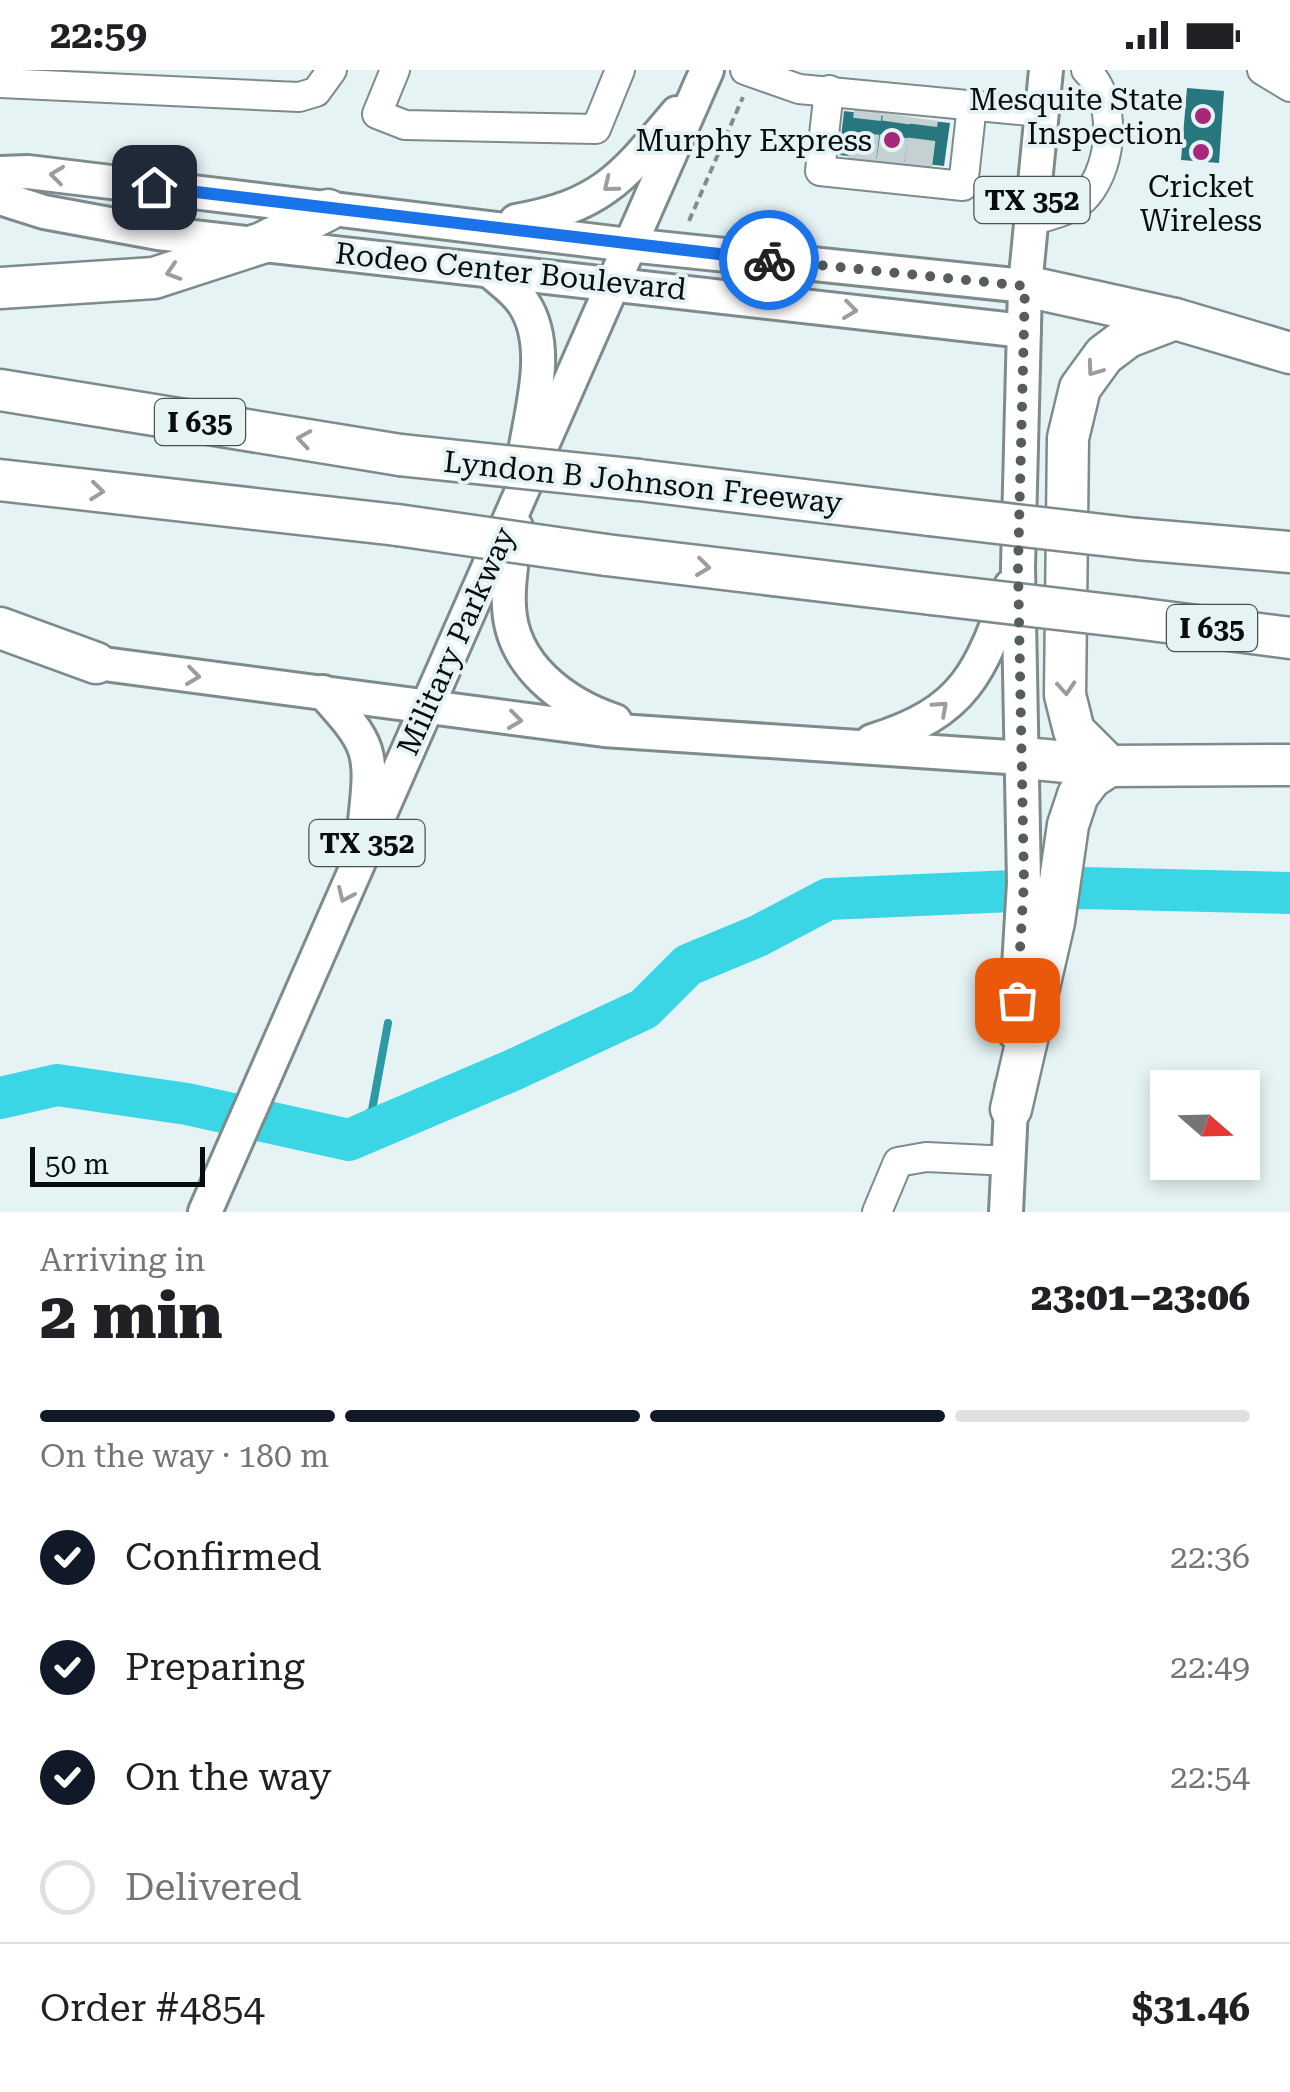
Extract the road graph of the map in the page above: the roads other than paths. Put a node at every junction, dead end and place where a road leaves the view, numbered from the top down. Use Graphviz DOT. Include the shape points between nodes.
graph roads {
  1 [pos="332,70"];
  2 [pos="395,70"];
  3 [pos="620,70"];
  4 [pos="1046,70"];
  5 [pos="1086,70"];
  6 [pos="1262,70"];
  7 [pos="749,72"];
  8 [pos="700,76"];
  9 [pos="183,81"];
  10 [pos="0,83"];
  11 [pos="1290,87"];
  12 [pos="829,90"];
  13 [pos="972,105"];
  14 [pos="1041,112"];
  15 [pos="0,173"];
  16 [pos="0,198"];
  17 [pos="328,210"];
  18 [pos="1030,222"];
  19 [pos="490,226"];
  20 [pos="262,243"];
  21 [pos="629,246"];
  22 [pos="490,271"];
  23 [pos="614,282"];
  24 [pos="1025,286"];
  25 [pos="0,288"];
  26 [pos="1175,319"];
  27 [pos="1024,330"];
  28 [pos="1290,354"];
  29 [pos="0,390"];
  30 [pos="0,480"];
  31 [pos="519,498"];
  32 [pos="1290,552"];
  33 [pos="1018,567"];
  34 [pos="0,628"];
  35 [pos="1290,638"];
  36 [pos="0,652"];
  37 [pos="96,663"];
  38 [pos="323,692"];
  39 [pos="426,709"];
  40 [pos="653,734"];
  41 [pos="854,747"];
  42 [pos="1290,765"];
  43 [pos="1109,766"];
  44 [pos="1024,775"];
  45 [pos="361,856"];
  46 [pos="1027,996"];
  47 [pos="1010,1108"];
  48 [pos="1010,1161"];
  49 [pos="205,1212"];
  50 [pos="876,1212"];
  51 [pos="1006,1212"];
  1 -- 9 [label="street" via="316,92 299,97"];
  2 -- 3 [label="street" via="377,114 406,125 596,129"];
  4 -- 14 [label="main road, TX 352"];
  5 -- 18 [label="street" via="1100,84 1109,140 1104,164 1086,198"];
  6 -- 11 [label="street"];
  7 -- 12 [label="street"];
  8 -- 19 [label="main road, one-way" via="626,172 592,199"];
  8 -- 21 [label="main road, Military Parkway / TX 352"];
  9 -- 10 [label="street"];
  12 -- 13 [label="street" via="911,108"];
  12 -- 13 [label="street" via="820,171 889,171 963,186"];
  13 -- 14 [label="street"];
  14 -- 18 [label="main road, TX 352"];
  17 -- 15 [label="main road, Rodeo Center Boulevard, one-way"];
  16 -- 20 [label="main road, Rodeo Center Boulevard" via="158,233"];
  17 -- 19 [label="main road, Rodeo Center Boulevard"];
  17 -- 20 [label="highway"];
  18 -- 24 [label="main road, TX 352"];
  19 -- 21 [label="main road, Rodeo Center Boulevard"];
  20 -- 22 [label="main road, Rodeo Center Boulevard"];
  20 -- 25 [label="highway, one-way" via="154,278"];
  21 -- 23 [label="main road, Military Parkway / TX 352"];
  21 -- 24 [label="main road, Rodeo Center Boulevard"];
  22 -- 23 [label="main road, Rodeo Center Boulevard"];
  22 -- 31 [label="main road" via="522,301 535,326 538,357"];
  23 -- 27 [label="main road, Rodeo Center Boulevard, one-way"];
  23 -- 31 [label="main road, Military Parkway / TX 352"];
  24 -- 26 [label="highway"];
  24 -- 27 [label="main road, TX 352"];
  26 -- 28 [label="highway"];
  26 -- 43 [label="highway, one-way" via="1128,337 1104,355 1080,388 1068,438 1065,694 1074,731"];
  27 -- 33 [label="main road, TX 352"];
  32 -- 29 [label="highway, Lyndon B Johnson Freeway / I 635, one-way, bridge" via="400,455"];
  30 -- 35 [label="highway, I 635, one-way, bridge"];
  31 -- 39 [label="main road, Military Parkway / TX 352"];
  31 -- 40 [label="main road" via="508,608 523,650 542,679 584,711"];
  41 -- 33 [label="main road, one-way" via="915,728 942,710 983,664"];
  33 -- 44 [label="main road, TX 352"];
  34 -- 37 [label="highway"];
  36 -- 37 [label="street"];
  37 -- 38 [label="main road, one-way"];
  38 -- 39 [label="main road"];
  38 -- 45 [label="main road" via="370,754"];
  39 -- 40 [label="main road, one-way"];
  39 -- 45 [label="main road, Military Parkway / TX 352"];
  40 -- 41 [label="main road"];
  41 -- 44 [label="main road"];
  42 -- 43 [label="highway"];
  43 -- 44 [label="highway"];
  43 -- 46 [label="highway" via="1078,795 1054,922"];
  44 -- 46 [label="main road, TX 352"];
  45 -- 49 [label="main road, Military Parkway / TX 352, one-way"];
  46 -- 47 [label="highway"];
  47 -- 48 [label="main road"];
  48 -- 50 [label="street" via="898,1162"];
  48 -- 51 [label="main road"];
}
